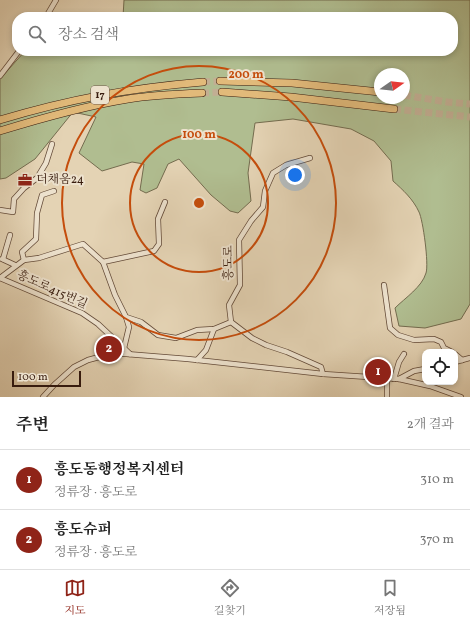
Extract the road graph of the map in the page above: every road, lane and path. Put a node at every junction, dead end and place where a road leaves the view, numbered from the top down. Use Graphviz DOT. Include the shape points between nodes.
graph roads {
  1 [pos="56,0"];
  2 [pos="49,12"];
  3 [pos="15,56"];
  4 [pos="0,76"];
  5 [pos="220,81"];
  6 [pos="203,82"];
  7 [pos="374,91"];
  8 [pos="222,92"];
  9 [pos="202,93"];
  10 [pos="394,109"];
  11 [pos="0,120"];
  12 [pos="0,131"];
  13 [pos="52,144"];
  14 [pos="310,158"];
  15 [pos="54,191"];
  16 [pos="165,202"];
  17 [pos="0,210"];
  18 [pos="10,235"];
  19 [pos="1,259"];
  20 [pos="24,260"];
  21 [pos="103,262"];
  22 [pos="15,266"];
  23 [pos="0,278"];
  24 [pos="384,285"];
  25 [pos="126,317"];
  26 [pos="231,322"];
  27 [pos="214,329"];
  28 [pos="124,348"];
  29 [pos="446,349"];
  30 [pos="130,354"];
  31 [pos="404,354"];
  32 [pos="458,357"];
  33 [pos="470,358"];
  34 [pos="197,360"];
  35 [pos="462,360"];
  36 [pos="458,361"];
  37 [pos="422,370"];
  38 [pos="323,374"];
  39 [pos="387,378"];
  40 [pos="396,379"];
  41 [pos="43,397"];
  42 [pos="387,397"];
  43 [pos="461,397"];
  1 -- 2 [label="street"];
  3 -- 4 [label="street"];
  5 -- 7 [label="highway" via="292,83"];
  6 -- 11 [label="highway, 17" via="127,90 84,98"];
  8 -- 10 [label="highway"];
  9 -- 12 [label="highway, 17" via="129,99 43,118"];
  13 -- 17 [label="street" via="46,163 37,178 14,199 13,212"];
  14 -- 26 [label="street, 흥도로" via="286,165 273,173 265,191 264,207 239,240 240,285 229,305"];
  15 -- 20 [label="street, 흥도로415번길" via="42,195 37,213 36,239 22,252"];
  16 -- 21 [label="street" via="158,219 159,244 154,251"];
  18 -- 19 [label="street, 흥도로415번길"];
  19 -- 22 [label="street, 흥도로415번길"];
  20 -- 21 [label="street" via="84,244"];
  20 -- 22 [label="street"];
  21 -- 25 [label="street"];
  22 -- 23 [label="street"];
  23 -- 28 [label="street, 흥도로415번길" via="82,313"];
  24 -- 29 [label="street" via="390,328 398,335 414,340 434,339 441,342"];
  25 -- 27 [label="street" via="142,322 158,335 176,338 197,330"];
  25 -- 28 [label="street" via="129,327"];
  26 -- 27 [label="street"];
  26 -- 38 [label="street" via="266,345 321,367"];
  27 -- 34 [label="street" via="206,350"];
  28 -- 30 [label="street, 흥도로415번길"];
  30 -- 34 [label="street"];
  30 -- 41 [label="street" via="114,352 88,360 74,367"];
  31 -- 40 [label="street" via="399,362"];
  32 -- 35 [label="street"];
  33 -- 35 [label="street"];
  34 -- 38 [label="street"];
  35 -- 36 [label="street"];
  37 -- 40 [label="street"];
  38 -- 39 [label="street"];
  39 -- 40 [label="street"];
  39 -- 42 [label="street"];
  40 -- 43 [label="street" via="430,386"];
}
